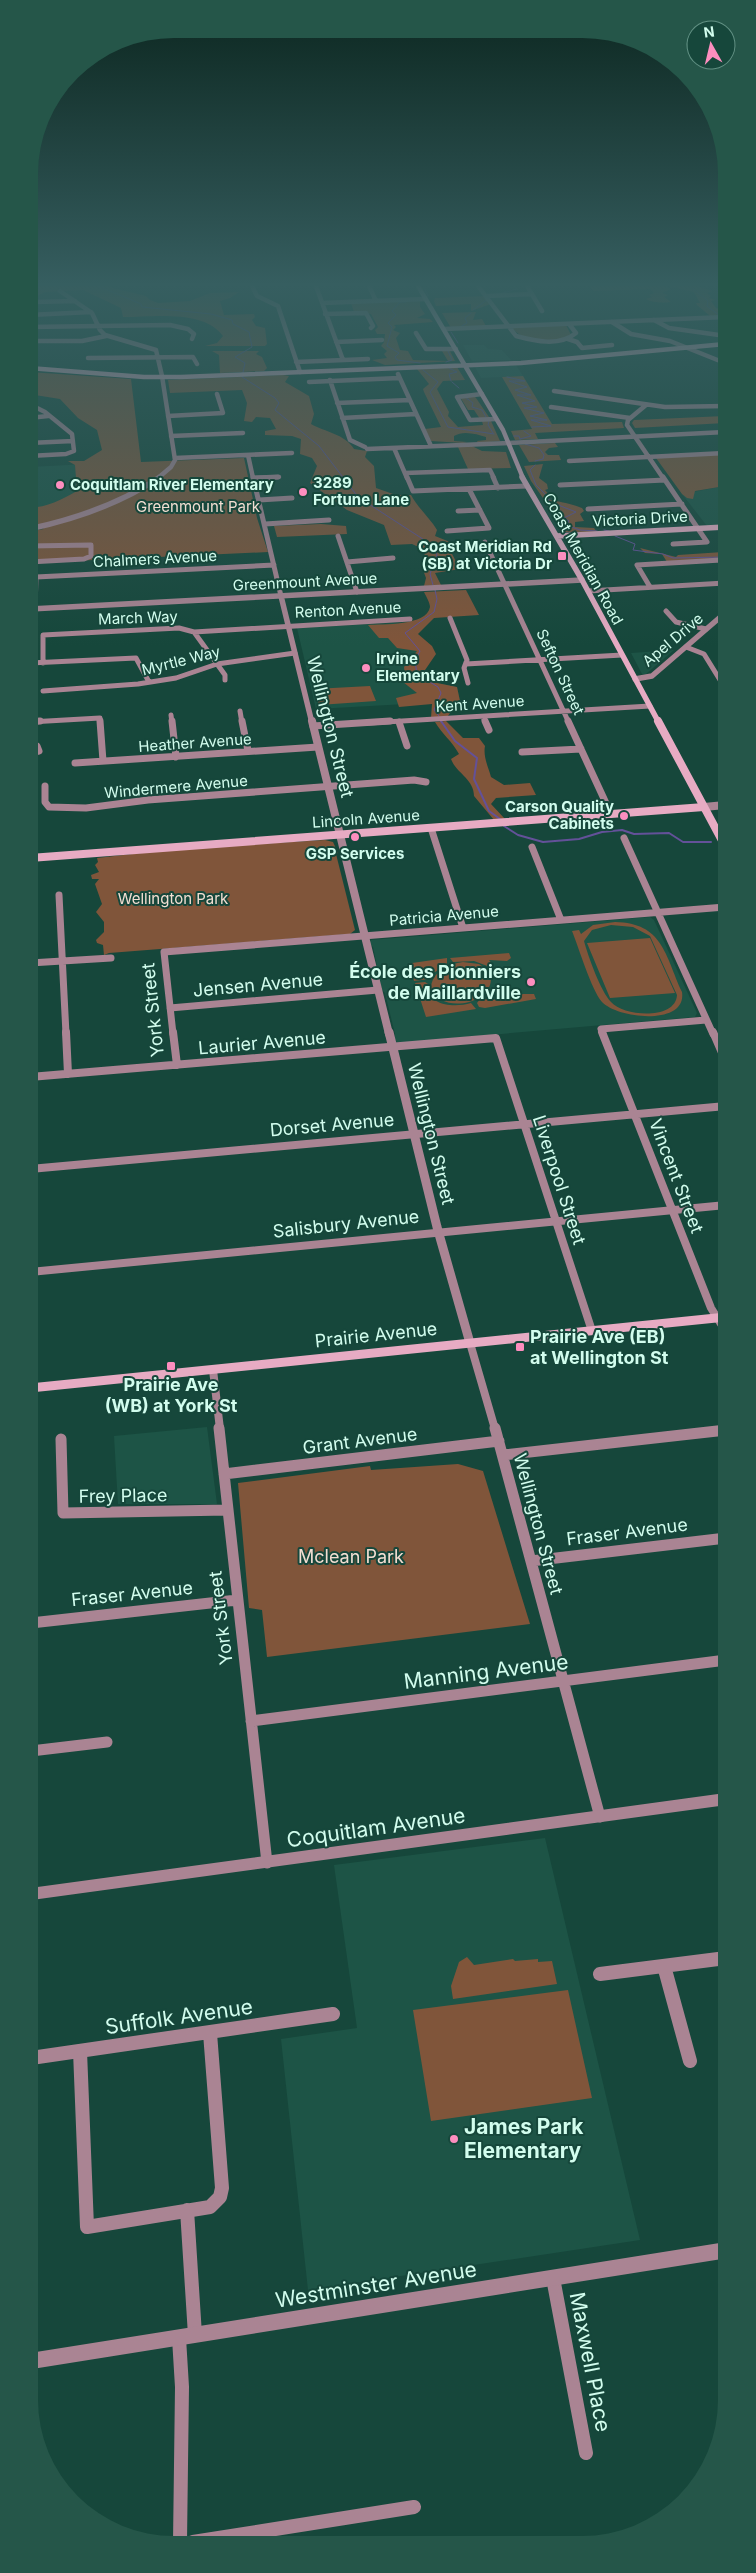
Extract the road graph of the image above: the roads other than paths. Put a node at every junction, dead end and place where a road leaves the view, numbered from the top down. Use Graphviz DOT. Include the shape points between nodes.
graph roads {
  1 [pos="38,406"];
  2 [pos="166,406"];
  3 [pos="221,406"];
  4 [pos="338,406"];
  5 [pos="413,406"];
  6 [pos="462,406"];
  7 [pos="489,406"];
  8 [pos="645,406"];
  9 [pos="659,406"];
  10 [pos="718,406"];
  11 [pos="551,407"];
  12 [pos="577,411"];
  13 [pos="223,413"];
  14 [pos="416,414"];
  15 [pos="48,416"];
  16 [pos="168,416"];
  17 [pos="38,417"];
  18 [pos="342,418"];
  19 [pos="568,418"];
  20 [pos="630,418"];
  21 [pos="496,419"];
  22 [pos="718,432"];
  23 [pos="244,433"];
  24 [pos="171,436"];
  25 [pos="635,436"];
  26 [pos="73,441"];
  27 [pos="38,443"];
  28 [pos="509,443"];
  29 [pos="431,446"];
  30 [pos="394,448"];
  31 [pos="292,453"];
  32 [pos="718,453"];
  33 [pos="38,455"];
  34 [pos="248,455"];
  35 [pos="649,457"];
  36 [pos="175,458"];
  37 [pos="569,461"];
  38 [pos="405,473"];
  39 [pos="279,477"];
  40 [pos="254,478"];
  41 [pos="665,480"];
  42 [pos="560,485"];
  43 [pos="527,486"];
  44 [pos="498,488"];
  45 [pos="469,489"];
  46 [pos="292,498"];
  47 [pos="259,500"];
  48 [pos="682,504"];
  49 [pos="588,509"];
  50 [pos="480,510"];
  51 [pos="458,511"];
  52 [pos="329,520"];
  53 [pos="265,524"];
  54 [pos="38,527"];
  55 [pos="718,527"];
  56 [pos="699,528"];
  57 [pos="447,531"];
  58 [pos="338,536"];
  59 [pos="557,536"];
  60 [pos="485,542"];
  61 [pos="673,544"];
  62 [pos="38,546"];
  63 [pos="393,558"];
  64 [pos="718,560"];
  65 [pos="38,562"];
  66 [pos="347,562"];
  67 [pos="274,565"];
  68 [pos="38,577"];
  69 [pos="582,580"];
  70 [pos="718,583"];
  71 [pos="504,584"];
  72 [pos="650,587"];
  73 [pos="588,591"];
  74 [pos="357,592"];
  75 [pos="281,596"];
  76 [pos="38,609"];
  77 [pos="666,611"];
  78 [pos="450,618"];
  79 [pos="410,619"];
  80 [pos="718,619"];
  81 [pos="288,625"];
  82 [pos="706,629"];
  83 [pos="194,632"];
  84 [pos="686,647"];
  85 [pos="295,653"];
  86 [pos="622,655"];
  87 [pos="539,660"];
  88 [pos="38,662"];
  89 [pos="43,662"];
  90 [pos="217,664"];
  91 [pos="466,664"];
  92 [pos="718,677"];
  93 [pos="635,679"];
  94 [pos="225,680"];
  95 [pos="149,682"];
  96 [pos="468,682"];
  97 [pos="43,691"];
  98 [pos="650,706"];
  99 [pos="240,711"];
  100 [pos="564,711"];
  101 [pos="170,715"];
  102 [pos="483,717"];
  103 [pos="38,722"];
  104 [pos="400,722"];
  105 [pos="313,726"];
  106 [pos="488,730"];
  107 [pos="407,746"];
  108 [pos="318,747"];
  109 [pos="581,749"];
  110 [pos="248,751"];
  111 [pos="522,752"];
  112 [pos="176,757"];
  113 [pos="104,761"];
  114 [pos="75,763"];
  115 [pos="426,782"];
  116 [pos="45,786"];
  117 [pos="327,786"];
  118 [pos="718,806"];
  119 [pos="704,807"];
  120 [pos="611,814"];
  121 [pos="431,828"];
  122 [pos="718,833"];
  123 [pos="339,835"];
  124 [pos="624,838"];
  125 [pos="532,847"];
  126 [pos="38,857"];
  127 [pos="59,895"];
  128 [pos="718,908"];
  129 [pos="657,912"];
  130 [pos="561,920"];
  131 [pos="463,928"];
  132 [pos="364,936"];
  133 [pos="164,952"];
  134 [pos="111,958"];
  135 [pos="61,960"];
  136 [pos="38,962"];
  137 [pos="378,990"];
  138 [pos="170,1008"];
  139 [pos="706,1020"];
  140 [pos="496,1038"];
  141 [pos="718,1045"];
  142 [pos="392,1047"];
  143 [pos="177,1065"];
  144 [pos="68,1074"];
  145 [pos="38,1077"];
  146 [pos="718,1107"];
  147 [pos="635,1114"];
  148 [pos="524,1124"];
  149 [pos="414,1134"];
  150 [pos="38,1168"];
  151 [pos="718,1206"];
  152 [pos="672,1209"];
  153 [pos="555,1221"];
  154 [pos="438,1232"];
  155 [pos="38,1271"];
  156 [pos="718,1314"];
  157 [pos="718,1317"];
  158 [pos="592,1331"];
  159 [pos="470,1343"];
  160 [pos="213,1370"];
  161 [pos="37,1387"];
  162 [pos="718,1431"];
  163 [pos="60,1440"];
  164 [pos="499,1442"];
  165 [pos="503,1455"];
  166 [pos="224,1474"];
  167 [pos="227,1510"];
  168 [pos="718,1539"];
  169 [pos="531,1561"];
  170 [pos="237,1600"];
  171 [pos="37,1622"];
  172 [pos="718,1661"];
  173 [pos="563,1681"];
  174 [pos="251,1721"];
  175 [pos="106,1742"];
  176 [pos="37,1749"];
  177 [pos="718,1800"];
  178 [pos="600,1817"];
  179 [pos="267,1863"];
  180 [pos="37,1893"];
  181 [pos="718,1959"];
  182 [pos="664,1966"];
  183 [pos="600,1974"];
  184 [pos="333,2014"];
  185 [pos="210,2032"];
  186 [pos="80,2051"];
  187 [pos="37,2057"];
  188 [pos="690,2061"];
  189 [pos="187,2210"];
  190 [pos="718,2251"];
  191 [pos="553,2278"];
  192 [pos="187,2336"];
  193 [pos="37,2360"];
  194 [pos="586,2453"];
  195 [pos="414,2507"];
  196 [pos="180,2536"];
  197 [pos="231,2536"];
  1 -- 15 [label="street"];
  2 -- 16 [label="street"];
  3 -- 13 [label="street"];
  4 -- 18 [label="street"];
  5 -- 14 [label="street"];
  6 -- 21 [label="street" via="470,420"];
  7 -- 21 [label="main road, Coast Meridian Road"];
  8 -- 20 [label="street"];
  9 -- 10 [label="street"];
  11 -- 12 [label="street"];
  12 -- 19 [label="street"];
  12 -- 20 [label="street"];
  13 -- 16 [label="street"];
  14 -- 18 [label="street"];
  14 -- 29 [label="street"];
  15 -- 17 [label="street"];
  15 -- 26 [label="street" via="72,434"];
  16 -- 24 [label="street"];
  18 -- 30 [label="street" via="350,440 366,448"];
  20 -- 25 [label="street" via="627,424"];
  21 -- 28 [label="main road, Coast Meridian Road"];
  22 -- 25 [label="street"];
  23 -- 24 [label="street"];
  24 -- 36 [label="street"];
  25 -- 28 [label="street"];
  25 -- 35 [label="street"];
  26 -- 27 [label="street"];
  26 -- 33 [label="street" via="72,453"];
  28 -- 29 [label="street"];
  28 -- 43 [label="main road, Coast Meridian Road"];
  29 -- 30 [label="street"];
  30 -- 38 [label="street"];
  31 -- 34 [label="street"];
  32 -- 35 [label="street"];
  34 -- 36 [label="street"];
  34 -- 40 [label="street, Wellington Street"];
  35 -- 37 [label="street"];
  35 -- 41 [label="street"];
  36 -- 54 [label="street" via="174,466 164,475 98,510"];
  38 -- 44 [label="street" via="490,470"];
  38 -- 45 [label="street" via="413,491"];
  39 -- 40 [label="street"];
  40 -- 47 [label="street, Wellington Street"];
  41 -- 42 [label="street"];
  41 -- 48 [label="street"];
  43 -- 44 [label="street"];
  43 -- 59 [label="main road, Coast Meridian Road"];
  44 -- 45 [label="street"];
  45 -- 50 [label="street"];
  46 -- 47 [label="street"];
  47 -- 53 [label="street, Wellington Street"];
  48 -- 49 [label="street"];
  48 -- 56 [label="street"];
  50 -- 51 [label="street"];
  50 -- 57 [label="street" via="489,528"];
  52 -- 53 [label="street"];
  53 -- 67 [label="street, Wellington Street"];
  55 -- 56 [label="main road, Victoria Drive"];
  56 -- 59 [label="main road, Victoria Drive"];
  56 -- 61 [label="street" via="707,543"];
  58 -- 66 [label="street"];
  59 -- 69 [label="main road, Coast Meridian Road"];
  60 -- 71 [label="street, Sefton Street"];
  62 -- 65 [label="street" via="91,545 91,556 84,559"];
  63 -- 66 [label="street"];
  64 -- 72 [label="street" via="637,565"];
  66 -- 74 [label="street"];
  67 -- 68 [label="street, Chalmers Avenue"];
  67 -- 75 [label="street, Wellington Street"];
  69 -- 71 [label="street, Greenmount Avenue"];
  69 -- 73 [label="main road, Coast Meridian Road"];
  70 -- 72 [label="street"];
  71 -- 74 [label="street, Greenmount Avenue"];
  71 -- 87 [label="street, Sefton Street"];
  72 -- 73 [label="street"];
  73 -- 86 [label="main road, Coast Meridian Road"];
  74 -- 75 [label="street, Greenmount Avenue"];
  75 -- 76 [label="street, Greenmount Avenue"];
  75 -- 81 [label="street, Wellington Street"];
  77 -- 82 [label="street" via="676,622"];
  78 -- 91 [label="street"];
  79 -- 81 [label="street, Renton Avenue"];
  80 -- 82 [label="street, Apel Drive"];
  81 -- 83 [label="street, Renton Avenue"];
  81 -- 85 [label="street, Wellington Street"];
  82 -- 84 [label="street, Apel Drive"];
  83 -- 89 [label="street, March Way" via="179,628 43,635"];
  83 -- 90 [label="street, March Way"];
  84 -- 92 [label="street" via="704,654"];
  84 -- 93 [label="street, Apel Drive" via="652,676"];
  85 -- 90 [label="street, Myrtle Way"];
  85 -- 105 [label="street, Wellington Street"];
  86 -- 87 [label="street"];
  86 -- 93 [label="main road, Coast Meridian Road"];
  87 -- 91 [label="street"];
  87 -- 100 [label="street, Sefton Street"];
  88 -- 89 [label="street"];
  89 -- 95 [label="street" via="136,658"];
  90 -- 94 [label="street, March Way"];
  90 -- 95 [label="street, Myrtle Way" via="176,678"];
  91 -- 96 [label="street"];
  93 -- 98 [label="main road, Coast Meridian Road"];
  95 -- 97 [label="street, Myrtle Way" via="120,687"];
  98 -- 100 [label="street, Kent Avenue"];
  98 -- 119 [label="main road, Coast Meridian Road"];
  99 -- 110 [label="street"];
  100 -- 102 [label="street, Kent Avenue"];
  100 -- 109 [label="street, Sefton Street"];
  101 -- 112 [label="street"];
  102 -- 104 [label="street, Kent Avenue"];
  102 -- 106 [label="street"];
  103 -- 113 [label="street" via="100,718"];
  104 -- 105 [label="street, Kent Avenue"];
  104 -- 107 [label="street"];
  105 -- 108 [label="street, Wellington Street"];
  108 -- 110 [label="street, Heather Avenue"];
  108 -- 117 [label="street, Wellington Street"];
  109 -- 111 [label="street"];
  109 -- 120 [label="street, Sefton Street"];
  110 -- 112 [label="street, Heather Avenue"];
  112 -- 113 [label="street, Heather Avenue"];
  113 -- 114 [label="street, Heather Avenue"];
  115 -- 117 [label="street"];
  116 -- 117 [label="street, Windermere Avenue" via="45,802 49,808 59,809"];
  117 -- 123 [label="street, Wellington Street"];
  118 -- 119 [label="street"];
  119 -- 120 [label="main road, Lincoln Avenue"];
  119 -- 122 [label="main road, Coast Meridian Road"];
  120 -- 121 [label="main road, Lincoln Avenue"];
  121 -- 123 [label="main road, Lincoln Avenue"];
  121 -- 131 [label="street"];
  123 -- 126 [label="main road, Lincoln Avenue"];
  123 -- 132 [label="street, Wellington Street"];
  124 -- 129 [label="street"];
  125 -- 130 [label="street"];
  127 -- 135 [label="street"];
  128 -- 129 [label="street, Patricia Avenue"];
  129 -- 130 [label="street, Patricia Avenue"];
  129 -- 139 [label="street"];
  130 -- 131 [label="street, Patricia Avenue"];
  131 -- 132 [label="street, Patricia Avenue"];
  132 -- 133 [label="street, Patricia Avenue"];
  132 -- 137 [label="street, Wellington Street"];
  133 -- 138 [label="street, York Street"];
  134 -- 135 [label="street"];
  135 -- 136 [label="street"];
  135 -- 144 [label="street"];
  137 -- 138 [label="street, Jensen Avenue"];
  137 -- 142 [label="street, Wellington Street"];
  138 -- 143 [label="street, York Street"];
  139 -- 141 [label="street"];
  139 -- 147 [label="street, Vincent Street" via="601,1029"];
  140 -- 142 [label="street, Laurier Avenue"];
  140 -- 148 [label="street, Liverpool Street"];
  142 -- 143 [label="street, Laurier Avenue"];
  142 -- 149 [label="street, Wellington Street"];
  143 -- 144 [label="street, Laurier Avenue"];
  144 -- 145 [label="street, Laurier Avenue"];
  146 -- 147 [label="street, Dorset Avenue"];
  147 -- 148 [label="street, Dorset Avenue"];
  147 -- 152 [label="street, Vincent Street"];
  148 -- 149 [label="street, Dorset Avenue"];
  148 -- 153 [label="street, Liverpool Street"];
  149 -- 150 [label="street, Dorset Avenue"];
  149 -- 154 [label="street, Wellington Street"];
  151 -- 152 [label="street, Salisbury Avenue"];
  152 -- 153 [label="street, Salisbury Avenue"];
  152 -- 156 [label="street, Vincent Street" via="711,1308"];
  153 -- 154 [label="street, Salisbury Avenue"];
  153 -- 158 [label="street, Liverpool Street"];
  154 -- 155 [label="street, Salisbury Avenue"];
  154 -- 159 [label="street, Wellington Street"];
  157 -- 158 [label="main road, Prairie Avenue"];
  158 -- 159 [label="main road, Prairie Avenue"];
  159 -- 160 [label="main road, Prairie Avenue"];
  159 -- 164 [label="street, Wellington Street"];
  160 -- 161 [label="main road, Prairie Avenue"];
  160 -- 166 [label="street, York Street"];
  162 -- 165 [label="street"];
  163 -- 167 [label="street, Frey Place" via="64,1513"];
  164 -- 165 [label="street, Wellington Street"];
  164 -- 166 [label="street, Grant Avenue"];
  165 -- 169 [label="street, Wellington Street"];
  166 -- 167 [label="street, York Street"];
  167 -- 170 [label="street, York Street"];
  168 -- 169 [label="street, Fraser Avenue"];
  169 -- 173 [label="street, Wellington Street"];
  170 -- 171 [label="street, Fraser Avenue"];
  170 -- 174 [label="street, York Street"];
  172 -- 173 [label="street, Manning Avenue"];
  173 -- 174 [label="street, Manning Avenue"];
  173 -- 178 [label="street, Wellington Street"];
  174 -- 179 [label="street, York Street"];
  175 -- 176 [label="street"];
  177 -- 178 [label="street, Coquitlam Avenue"];
  178 -- 179 [label="street, Coquitlam Avenue"];
  179 -- 180 [label="street, Coquitlam Avenue"];
  181 -- 182 [label="street"];
  182 -- 183 [label="street"];
  182 -- 188 [label="street"];
  184 -- 185 [label="street, Suffolk Avenue"];
  185 -- 186 [label="street, Suffolk Avenue"];
  185 -- 189 [label="street" via="222,2188 220,2197 210,2207"];
  186 -- 187 [label="street, Suffolk Avenue"];
  186 -- 189 [label="street" via="86,2227"];
  189 -- 192 [label="street"];
  190 -- 191 [label="street, Westminster Avenue"];
  191 -- 192 [label="street, Westminster Avenue"];
  191 -- 194 [label="street, Maxwell Place"];
  192 -- 193 [label="street, Westminster Avenue"];
  192 -- 196 [label="street" via="182,2387"];
  195 -- 197 [label="street"];
}
